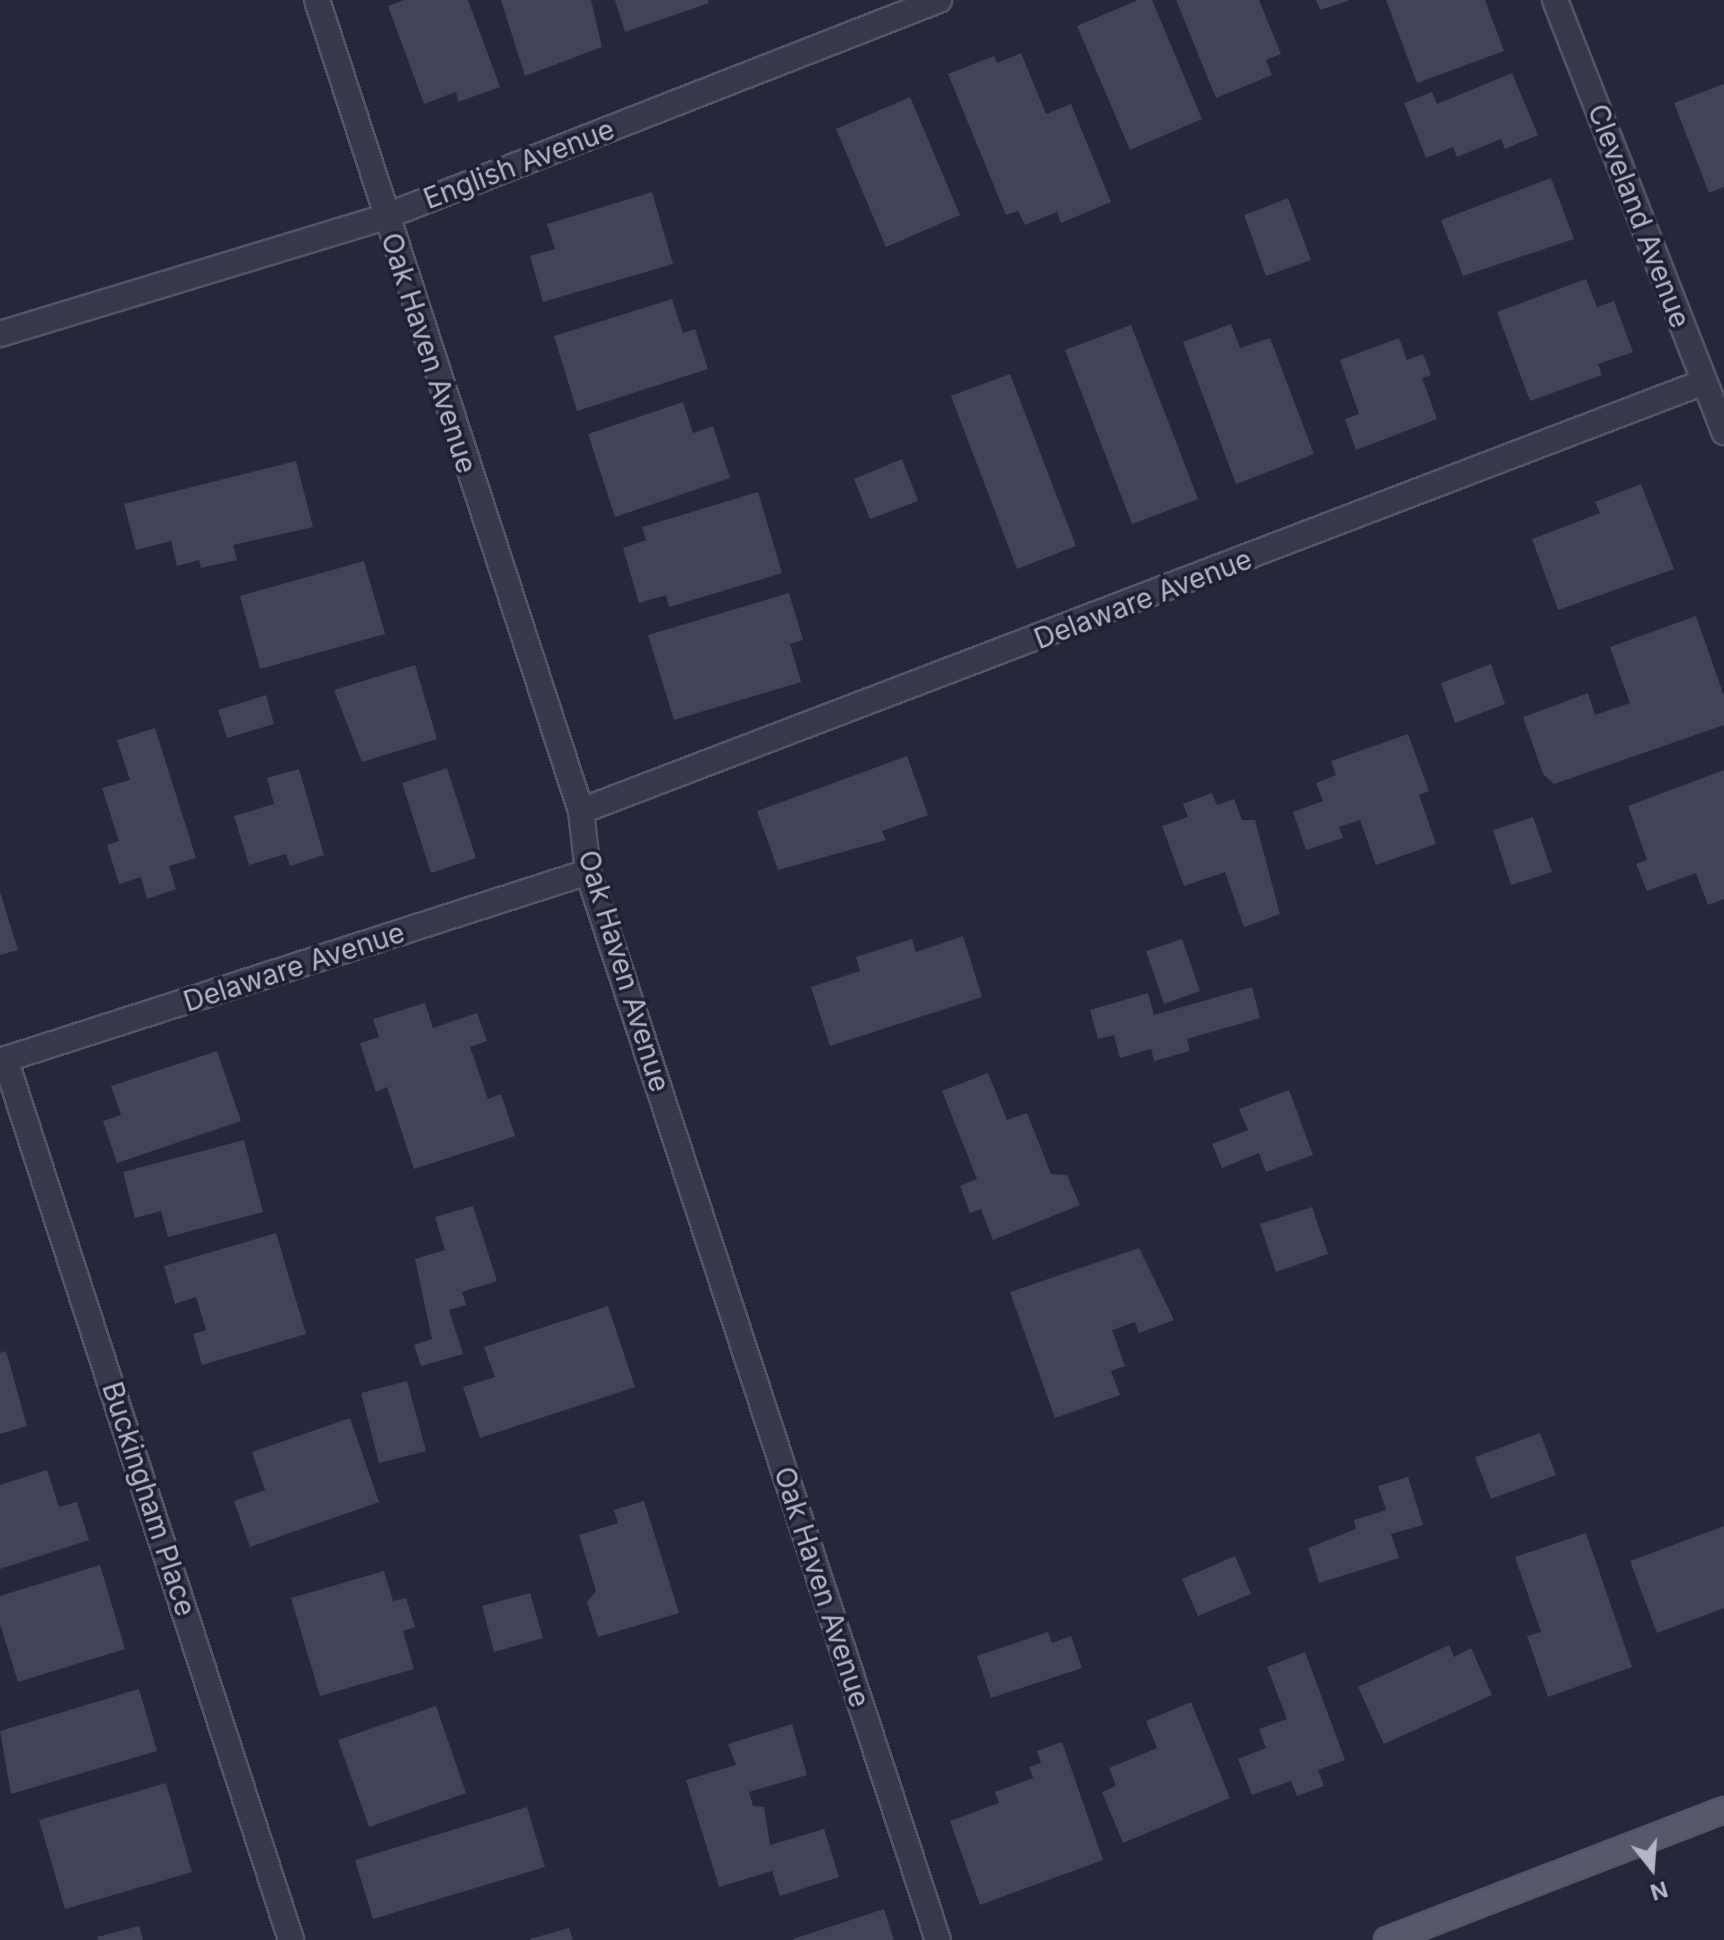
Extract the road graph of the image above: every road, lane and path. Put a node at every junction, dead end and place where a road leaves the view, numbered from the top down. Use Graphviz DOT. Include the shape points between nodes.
graph roads {
  1 [pos="317,0"];
  2 [pos="939,0"];
  3 [pos="1555,0"];
  4 [pos="384,217"];
  5 [pos="0,334"];
  6 [pos="1704,382"];
  7 [pos="1724,432"];
  8 [pos="581,811"];
  9 [pos="588,872"];
  10 [pos="3,1060"];
  11 [pos="1724,1810"];
  12 [pos="291,1940"];
  13 [pos="938,1940"];
  14 [pos="1387,1940"];
  1 -- 4 [label="street, Oak Haven Avenue"];
  2 -- 4 [label="street, English Avenue"];
  3 -- 6 [label="street, Cleveland Avenue"];
  4 -- 5 [label="street, English Avenue"];
  4 -- 8 [label="street, Oak Haven Avenue"];
  6 -- 7 [label="street, Cleveland Avenue"];
  6 -- 8 [label="street, Delaware Avenue"];
  8 -- 9 [label="street, Oak Haven Avenue"];
  9 -- 10 [label="street, Delaware Avenue"];
  9 -- 13 [label="street, Oak Haven Avenue"];
  10 -- 12 [label="street, Buckingham Place"];
  11 -- 14 [label="main road"];
}
